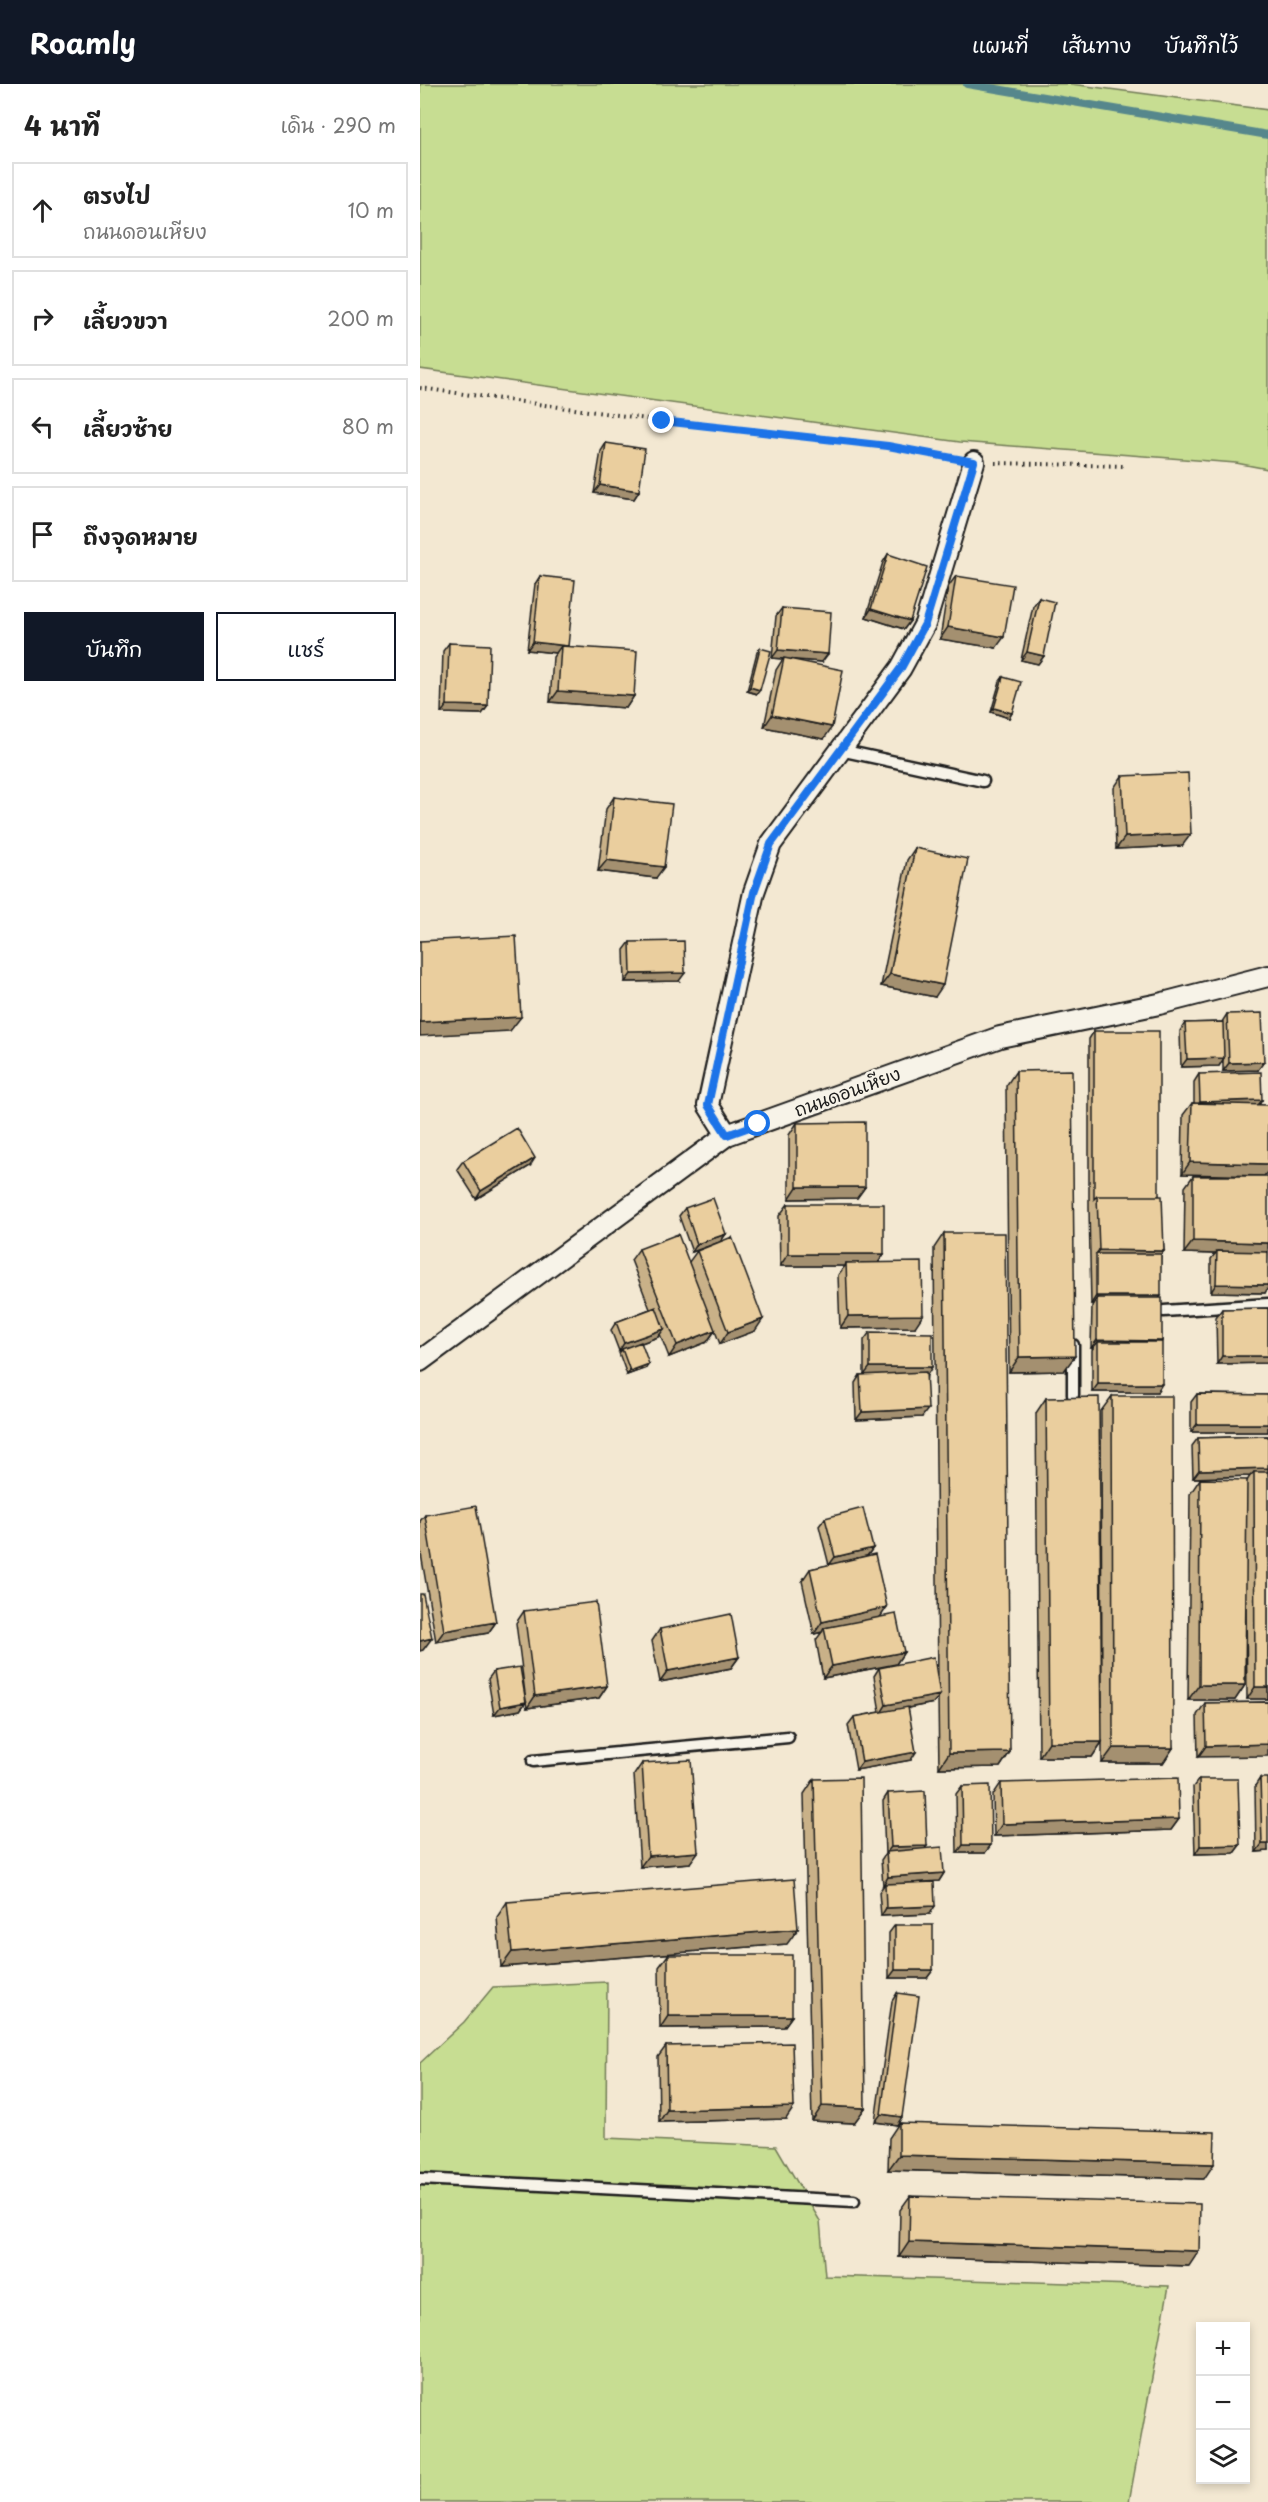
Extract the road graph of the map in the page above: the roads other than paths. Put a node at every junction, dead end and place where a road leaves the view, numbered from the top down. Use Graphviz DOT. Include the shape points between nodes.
graph roads {
  1 [pos="974,462"];
  2 [pos="840,750"];
  3 [pos="983,782"];
  4 [pos="1268,976"];
  5 [pos="727,1135"];
  6 [pos="1268,1304"];
  7 [pos="1164,1311"];
  8 [pos="1073,1338"];
  9 [pos="420,1361"];
  10 [pos="1073,1395"];
  11 [pos="788,1737"];
  12 [pos="533,1761"];
  13 [pos="420,2179"];
  14 [pos="854,2201"];
  1 -- 2 [label="street" via="925,624 901,668"];
  2 -- 3 [label="lane"];
  2 -- 5 [label="street" via="771,844 754,892 708,1105"];
  4 -- 5 [label="street, ถนนดอนเหียง" via="1159,1004 1000,1037"];
  5 -- 9 [label="street, ถนนดอนเหียง"];
  6 -- 7 [label="lane"];
  8 -- 10 [label="lane"];
  11 -- 12 [label="lane"];
  13 -- 14 [label="lane"];
}
